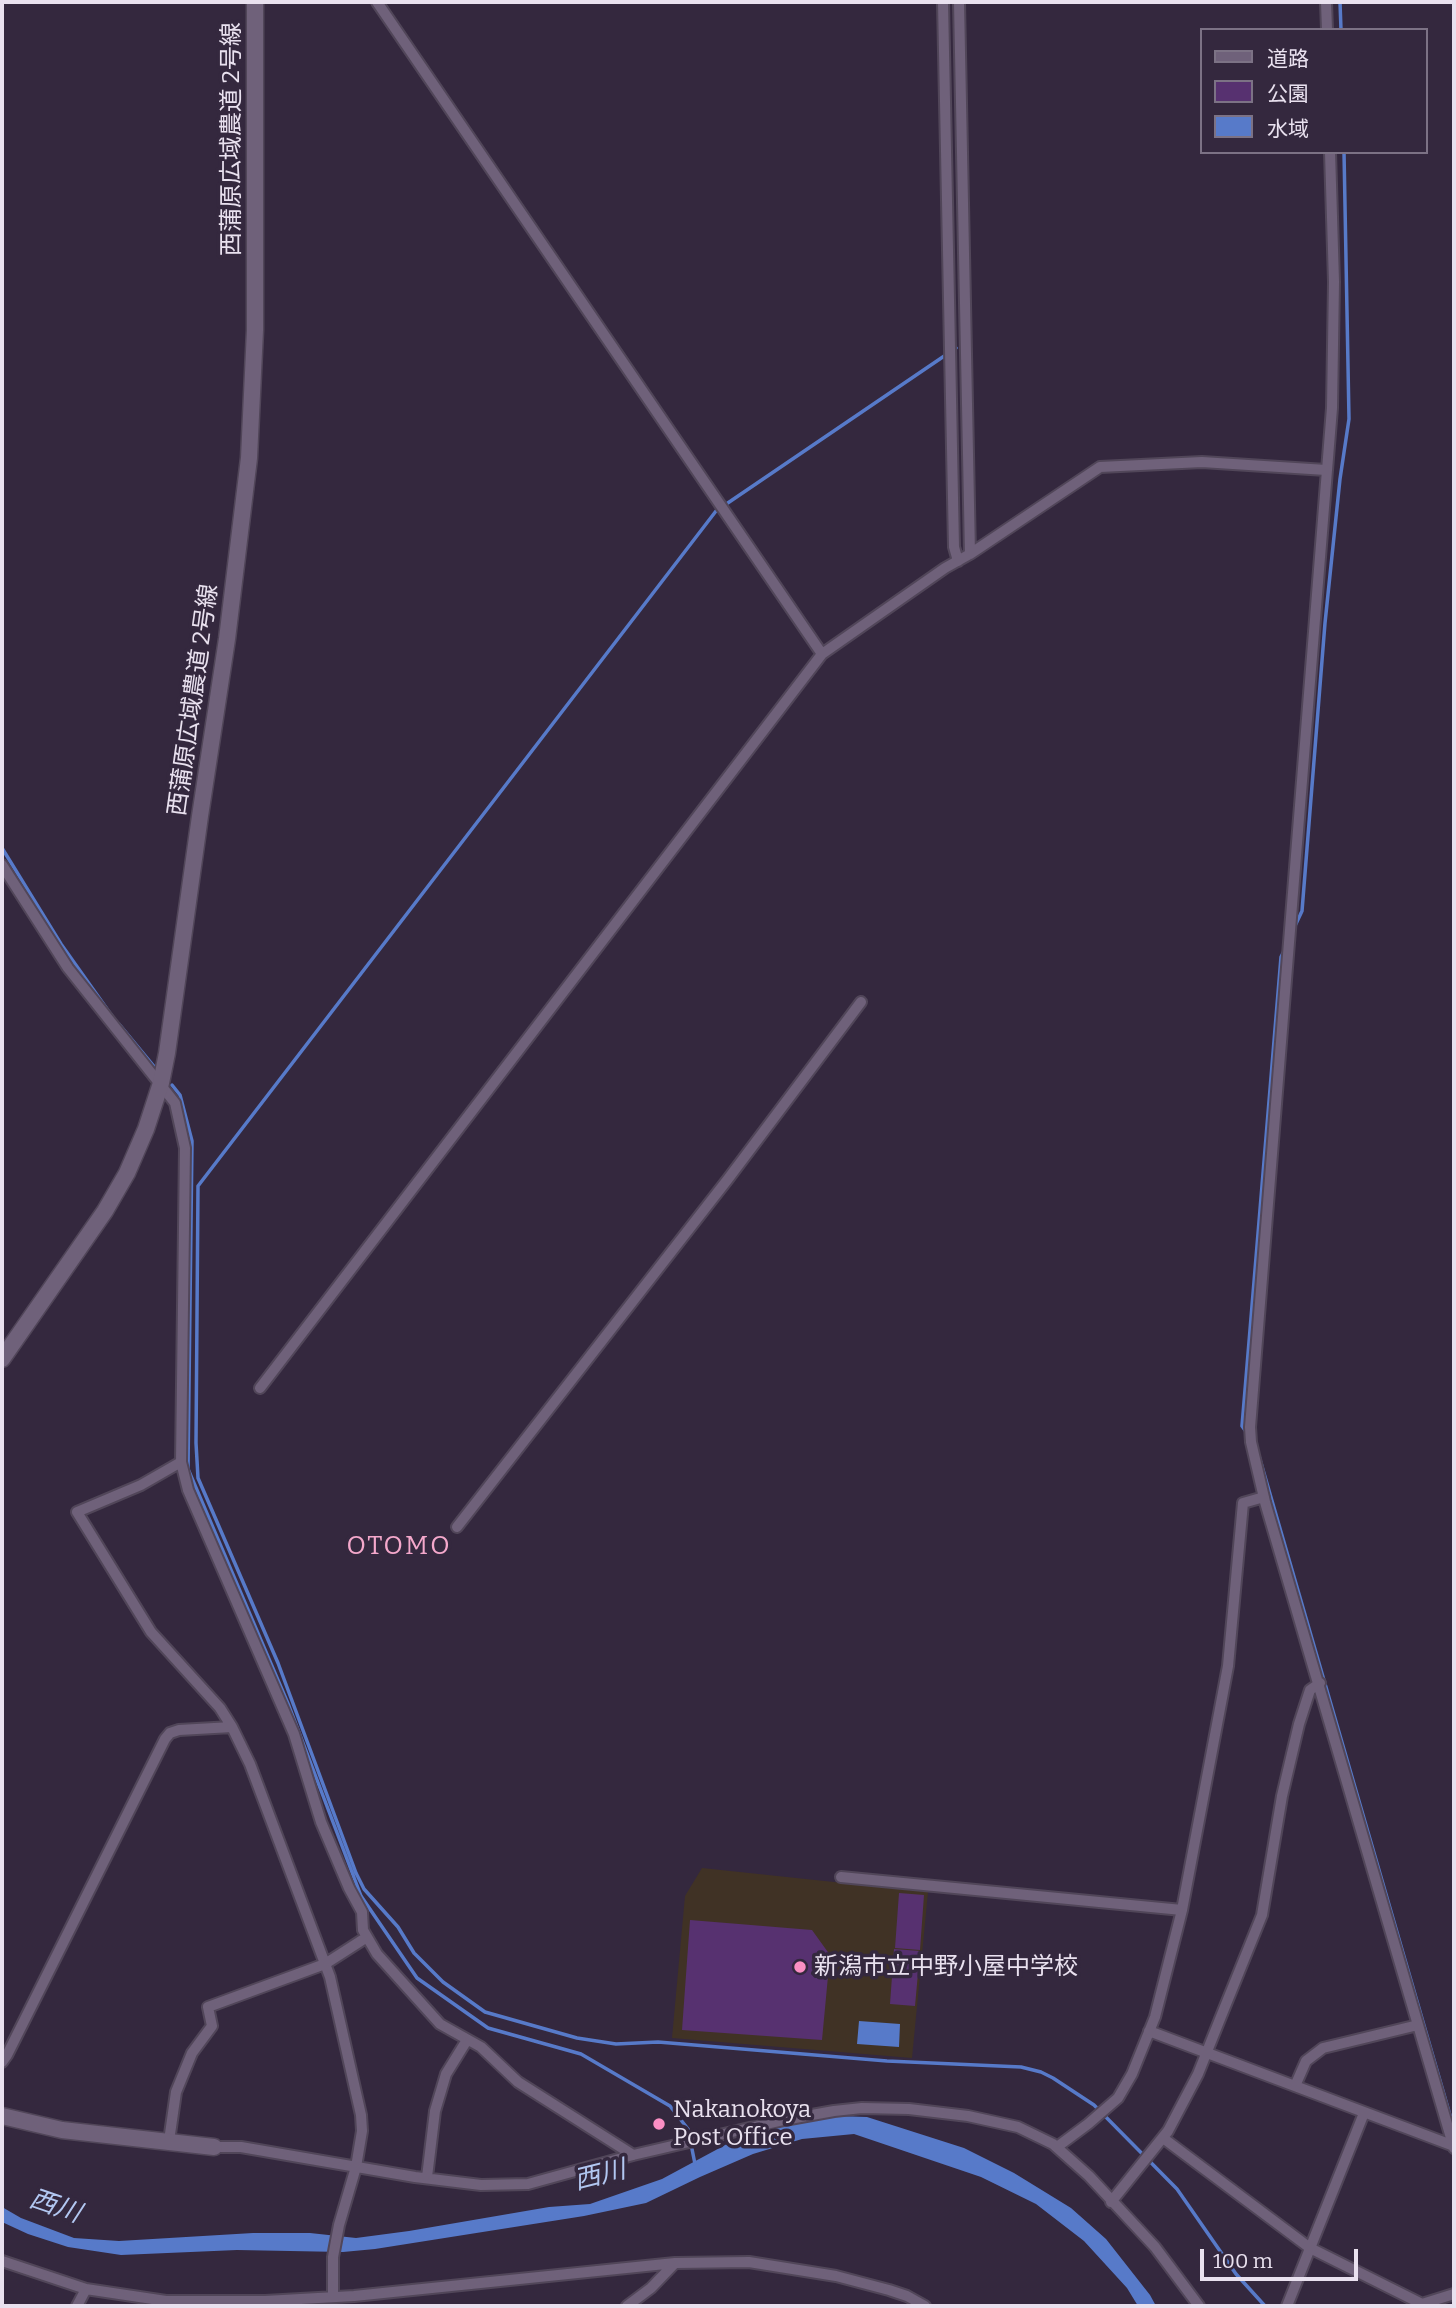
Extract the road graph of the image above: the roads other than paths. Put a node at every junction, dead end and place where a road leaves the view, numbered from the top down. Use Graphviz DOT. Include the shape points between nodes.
graph roads {
  1 [pos="255,2"];
  2 [pos="377,2"];
  3 [pos="943,2"];
  4 [pos="958,2"];
  5 [pos="1326,2"];
  6 [pos="1327,28"];
  7 [pos="1330,154"];
  8 [pos="1326,470"];
  9 [pos="970,554"];
  10 [pos="958,561"];
  11 [pos="822,654"];
  12 [pos="2,865"];
  13 [pos="861,1002"];
  14 [pos="160,1083"];
  15 [pos="2,1359"];
  16 [pos="260,1388"];
  17 [pos="180,1462"];
  18 [pos="1264,1497"];
  19 [pos="457,1527"];
  20 [pos="1320,1684"];
  21 [pos="232,1727"];
  22 [pos="841,1877"];
  23 [pos="1182,1910"];
  24 [pos="367,1937"];
  25 [pos="325,1964"];
  26 [pos="1418,2025"];
  27 [pos="1149,2031"];
  28 [pos="467,2040"];
  29 [pos="1206,2053"];
  30 [pos="2,2062"];
  31 [pos="1295,2087"];
  32 [pos="1364,2113"];
  33 [pos="2,2116"];
  34 [pos="1163,2138"];
  35 [pos="169,2141"];
  36 [pos="214,2147"];
  37 [pos="1057,2147"];
  38 [pos="1454,2147"];
  39 [pos="633,2155"];
  40 [pos="356,2167"];
  41 [pos="427,2177"];
  42 [pos="1111,2202"];
  43 [pos="1310,2248"];
  44 [pos="2,2261"];
  45 [pos="675,2263"];
  46 [pos="86,2289"];
  47 [pos="1454,2294"];
  48 [pos="333,2297"];
  49 [pos="77,2306"];
  50 [pos="627,2306"];
  51 [pos="925,2306"];
  52 [pos="1199,2306"];
  53 [pos="1287,2306"];
  1 -- 14 [label="street, 西蒲原広域農道 2号線" via="255,330 249,458 227,639"];
  2 -- 11 [label="street"];
  3 -- 10 [label="street" via="954,547"];
  4 -- 9 [label="street"];
  5 -- 6 [label="street"];
  7 -- 8 [label="street" via="1334,282"];
  8 -- 9 [label="street" via="1202,462 1100,467"];
  8 -- 18 [label="street" via="1250,1427"];
  9 -- 10 [label="street"];
  10 -- 11 [label="street"];
  11 -- 16 [label="street"];
  12 -- 14 [label="street" via="68,968"];
  13 -- 19 [label="street"];
  14 -- 15 [label="street, 西蒲原広域農道 2号線" via="146,1129 105,1211"];
  14 -- 17 [label="street" via="175,1103 185,1148"];
  17 -- 21 [label="street" via="141,1485 77,1512 151,1632"];
  17 -- 24 [label="street" via="290,1724 321,1822 362,1912"];
  18 -- 20 [label="street"];
  18 -- 23 [label="street" via="1242,1503 1228,1666"];
  20 -- 26 [label="street"];
  20 -- 29 [label="street" via="1310,1690 1299,1724 1262,1915"];
  21 -- 25 [label="street"];
  21 -- 30 [label="street" via="179,1730 165,1739"];
  22 -- 23 [label="street"];
  23 -- 27 [label="street"];
  24 -- 25 [label="street"];
  24 -- 28 [label="street" via="440,2024"];
  25 -- 35 [label="street" via="208,2007 212,2026 192,2053 177,2092"];
  25 -- 40 [label="street" via="361,2115"];
  26 -- 31 [label="street" via="1323,2048 1306,2061"];
  26 -- 38 [label="street"];
  27 -- 29 [label="street"];
  27 -- 37 [label="street" via="1118,2098"];
  28 -- 39 [label="street" via="518,2082"];
  28 -- 41 [label="street" via="446,2074 435,2110"];
  29 -- 31 [label="street"];
  29 -- 34 [label="street"];
  31 -- 32 [label="street"];
  32 -- 38 [label="street"];
  32 -- 43 [label="street"];
  33 -- 35 [label="street" via="62,2130"];
  34 -- 42 [label="street"];
  34 -- 43 [label="street"];
  35 -- 36 [label="street"];
  36 -- 40 [label="street" via="241,2147"];
  37 -- 39 [label="street" via="1018,2127 968,2116 862,2108 785,2120"];
  37 -- 42 [label="street"];
  39 -- 41 [label="street" via="528,2184 481,2185"];
  40 -- 41 [label="street"];
  40 -- 48 [label="street" via="333,2258"];
  42 -- 52 [label="street" via="1155,2247"];
  43 -- 47 [label="street" via="1422,2304"];
  43 -- 53 [label="street"];
  44 -- 46 [label="street"];
  45 -- 48 [label="street"];
  45 -- 50 [label="street"];
  45 -- 51 [label="street" via="749,2262 836,2276 907,2296"];
  46 -- 48 [label="street" via="166,2301"];
  46 -- 49 [label="street"];
}
